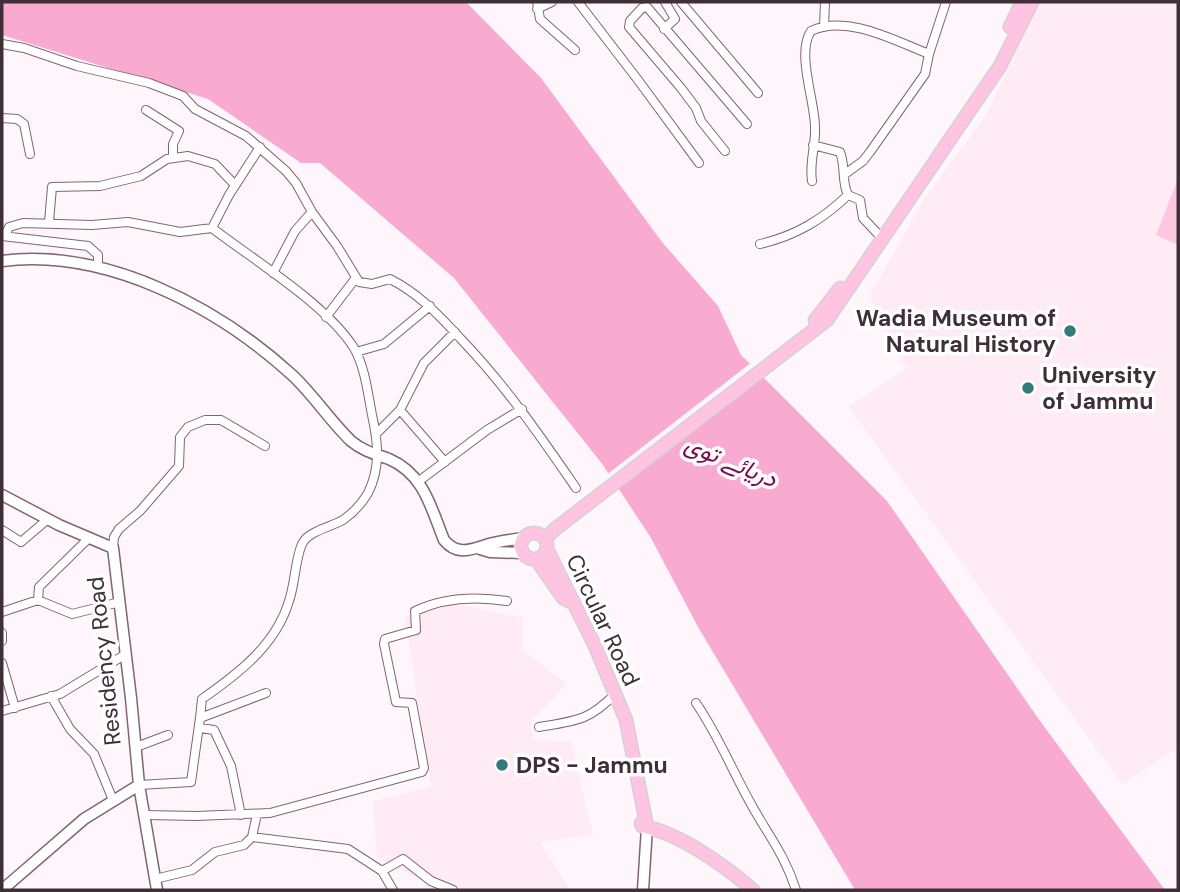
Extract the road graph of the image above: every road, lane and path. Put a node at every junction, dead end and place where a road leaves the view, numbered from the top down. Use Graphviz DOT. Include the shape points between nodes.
graph roads {
  1 [pos="552,2"];
  2 [pos="578,2"];
  3 [pos="665,2"];
  4 [pos="681,2"];
  5 [pos="825,2"];
  6 [pos="946,2"];
  7 [pos="1022,2"];
  8 [pos="1032,2"];
  9 [pos="537,5"];
  10 [pos="824,27"];
  11 [pos="664,29"];
  12 [pos="2,44"];
  13 [pos="575,50"];
  14 [pos="929,54"];
  15 [pos="758,93"];
  16 [pos="146,110"];
  17 [pos="2,118"];
  18 [pos="747,124"];
  19 [pos="813,145"];
  20 [pos="260,147"];
  21 [pos="725,151"];
  22 [pos="30,154"];
  23 [pos="173,157"];
  24 [pos="699,163"];
  25 [pos="845,174"];
  26 [pos="812,181"];
  27 [pos="235,185"];
  28 [pos="845,190"];
  29 [pos="312,212"];
  30 [pos="49,222"];
  31 [pos="212,228"];
  32 [pos="877,233"];
  33 [pos="3,236"];
  34 [pos="760,244"];
  35 [pos="2,261"];
  36 [pos="98,266"];
  37 [pos="272,273"];
  38 [pos="355,279"];
  39 [pos="430,306"];
  40 [pos="326,317"];
  41 [pos="813,327"];
  42 [pos="455,332"];
  43 [pos="356,352"];
  44 [pos="522,409"];
  45 [pos="400,410"];
  46 [pos="376,434"];
  47 [pos="265,446"];
  48 [pos="378,456"];
  49 [pos="445,461"];
  50 [pos="419,481"];
  51 [pos="576,488"];
  52 [pos="2,495"];
  53 [pos="48,519"];
  54 [pos="2,530"];
  55 [pos="547,535"];
  56 [pos="89,538"];
  57 [pos="523,538"];
  58 [pos="113,548"];
  59 [pos="480,549"];
  60 [pos="522,553"];
  61 [pos="536,559"];
  62 [pos="38,600"];
  63 [pos="507,601"];
  64 [pos="120,602"];
  65 [pos="573,604"];
  66 [pos="2,612"];
  67 [pos="2,633"];
  68 [pos="2,641"];
  69 [pos="126,654"];
  70 [pos="2,663"];
  71 [pos="265,693"];
  72 [pos="615,693"];
  73 [pos="51,696"];
  74 [pos="696,704"];
  75 [pos="15,708"];
  76 [pos="2,711"];
  77 [pos="200,718"];
  78 [pos="540,727"];
  79 [pos="200,728"];
  80 [pos="168,735"];
  81 [pos="136,747"];
  82 [pos="139,785"];
  83 [pos="113,800"];
  84 [pos="257,814"];
  85 [pos="145,815"];
  86 [pos="241,816"];
  87 [pos="644,823"];
  88 [pos="252,837"];
  89 [pos="382,872"];
  90 [pos="156,884"];
  91 [pos="2,890"];
  92 [pos="393,890"];
  93 [pos="453,890"];
  94 [pos="643,890"];
  95 [pos="754,890"];
  96 [pos="765,890"];
  97 [pos="796,890"];
  1 -- 9 [label="street"];
  2 -- 24 [label="street"];
  3 -- 11 [label="street" via="675,19"];
  4 -- 15 [label="street"];
  5 -- 10 [label="street"];
  6 -- 14 [label="street"];
  7 -- 32 [label="main road" via="991,65"];
  8 -- 41 [label="main road" via="1000,66 839,306 828,320"];
  9 -- 13 [label="street" via="540,19"];
  10 -- 14 [label="street" via="859,29"];
  10 -- 19 [label="street" via="809,33 806,47"];
  11 -- 18 [label="street"];
  11 -- 21 [label="street" via="645,6 628,24"];
  12 -- 20 [label="street" via="167,89"];
  14 -- 25 [label="street" via="925,74 863,161"];
  16 -- 23 [label="street" via="179,131"];
  17 -- 22 [label="street" via="24,124"];
  19 -- 25 [label="street" via="839,150"];
  19 -- 26 [label="street"];
  20 -- 27 [label="street"];
  20 -- 29 [label="street" via="293,179"];
  23 -- 27 [label="street" via="215,164"];
  23 -- 30 [label="street" via="125,181 52,187"];
  25 -- 28 [label="street"];
  27 -- 31 [label="street"];
  28 -- 32 [label="street" via="860,200 866,223"];
  28 -- 34 [label="street" via="834,208 806,228"];
  29 -- 37 [label="street" via="295,230"];
  29 -- 38 [label="street"];
  30 -- 31 [label="street" via="136,222 180,232"];
  30 -- 33 [label="street" via="13,225"];
  31 -- 37 [label="street"];
  32 -- 41 [label="main road"];
  33 -- 36 [label="street" via="88,246 98,255"];
  35 -- 36 [label="main road" via="43,258"];
  36 -- 48 [label="main road" via="165,292 243,336 303,386 350,439"];
  37 -- 40 [label="street"];
  38 -- 39 [label="street" via="367,284 390,279"];
  38 -- 40 [label="street"];
  39 -- 42 [label="street"];
  39 -- 43 [label="street" via="384,344"];
  40 -- 43 [label="street"];
  41 -- 55 [label="main road"];
  42 -- 44 [label="street"];
  42 -- 45 [label="street" via="421,367"];
  43 -- 46 [label="street"];
  44 -- 49 [label="street"];
  44 -- 51 [label="street"];
  45 -- 46 [label="street"];
  45 -- 49 [label="street"];
  46 -- 48 [label="street"];
  47 -- 58 [label="street" via="220,421 205,420 188,427 180,437 179,466 119,529"];
  48 -- 50 [label="main road"];
  48 -- 77 [label="street" via="373,480 360,504 302,544 282,620 252,660 202,699"];
  49 -- 50 [label="street"];
  50 -- 59 [label="main road" via="443,540 463,551"];
  52 -- 53 [label="main road, Residency Road"];
  53 -- 54 [label="street" via="21,542"];
  53 -- 56 [label="main road, Residency Road"];
  55 -- 57 [label="main road"];
  55 -- 61 [label="main road" via="541,557"];
  55 -- 65 [label="main road, Circular Road"];
  56 -- 58 [label="main road, Residency Road"];
  56 -- 62 [label="street" via="39,587"];
  57 -- 59 [label="main road"];
  57 -- 60 [label="main road"];
  58 -- 64 [label="main road, Residency Road"];
  59 -- 60 [label="main road"];
  60 -- 61 [label="main road"];
  61 -- 65 [label="main road" via="563,598"];
  62 -- 64 [label="street" via="72,614"];
  62 -- 66 [label="street"];
  63 -- 84 [label="street" via="475,597 438,602 415,611 416,630 385,639 396,702 412,703 422,772"];
  64 -- 69 [label="main road, Residency Road"];
  65 -- 72 [label="main road, Circular Road"];
  67 -- 68 [label="street"];
  69 -- 73 [label="street"];
  69 -- 81 [label="main road, Residency Road"];
  70 -- 75 [label="street"];
  71 -- 77 [label="street"];
  72 -- 78 [label="street" via="585,718"];
  72 -- 87 [label="main road, Circular Road"];
  73 -- 75 [label="street"];
  73 -- 83 [label="street" via="70,729 94,754"];
  74 -- 97 [label="street" via="781,852"];
  75 -- 76 [label="street"];
  77 -- 79 [label="street"];
  79 -- 82 [label="street" via="191,782"];
  79 -- 86 [label="street" via="217,734 231,766"];
  80 -- 81 [label="street"];
  81 -- 82 [label="main road, Residency Road"];
  82 -- 83 [label="main road"];
  82 -- 85 [label="main road, Residency Road"];
  83 -- 91 [label="main road" via="75,826"];
  84 -- 86 [label="street"];
  84 -- 88 [label="street"];
  85 -- 86 [label="street"];
  85 -- 90 [label="main road, Residency Road"];
  87 -- 94 [label="main road, Circular Road"];
  87 -- 95 [label="main road" via="704,855"];
  87 -- 96 [label="main road" via="675,832 720,856"];
  88 -- 89 [label="street" via="348,849"];
  88 -- 90 [label="street" via="244,845 222,849 192,870"];
  89 -- 92 [label="street"];
  89 -- 93 [label="street" via="403,859 430,881"];
}
